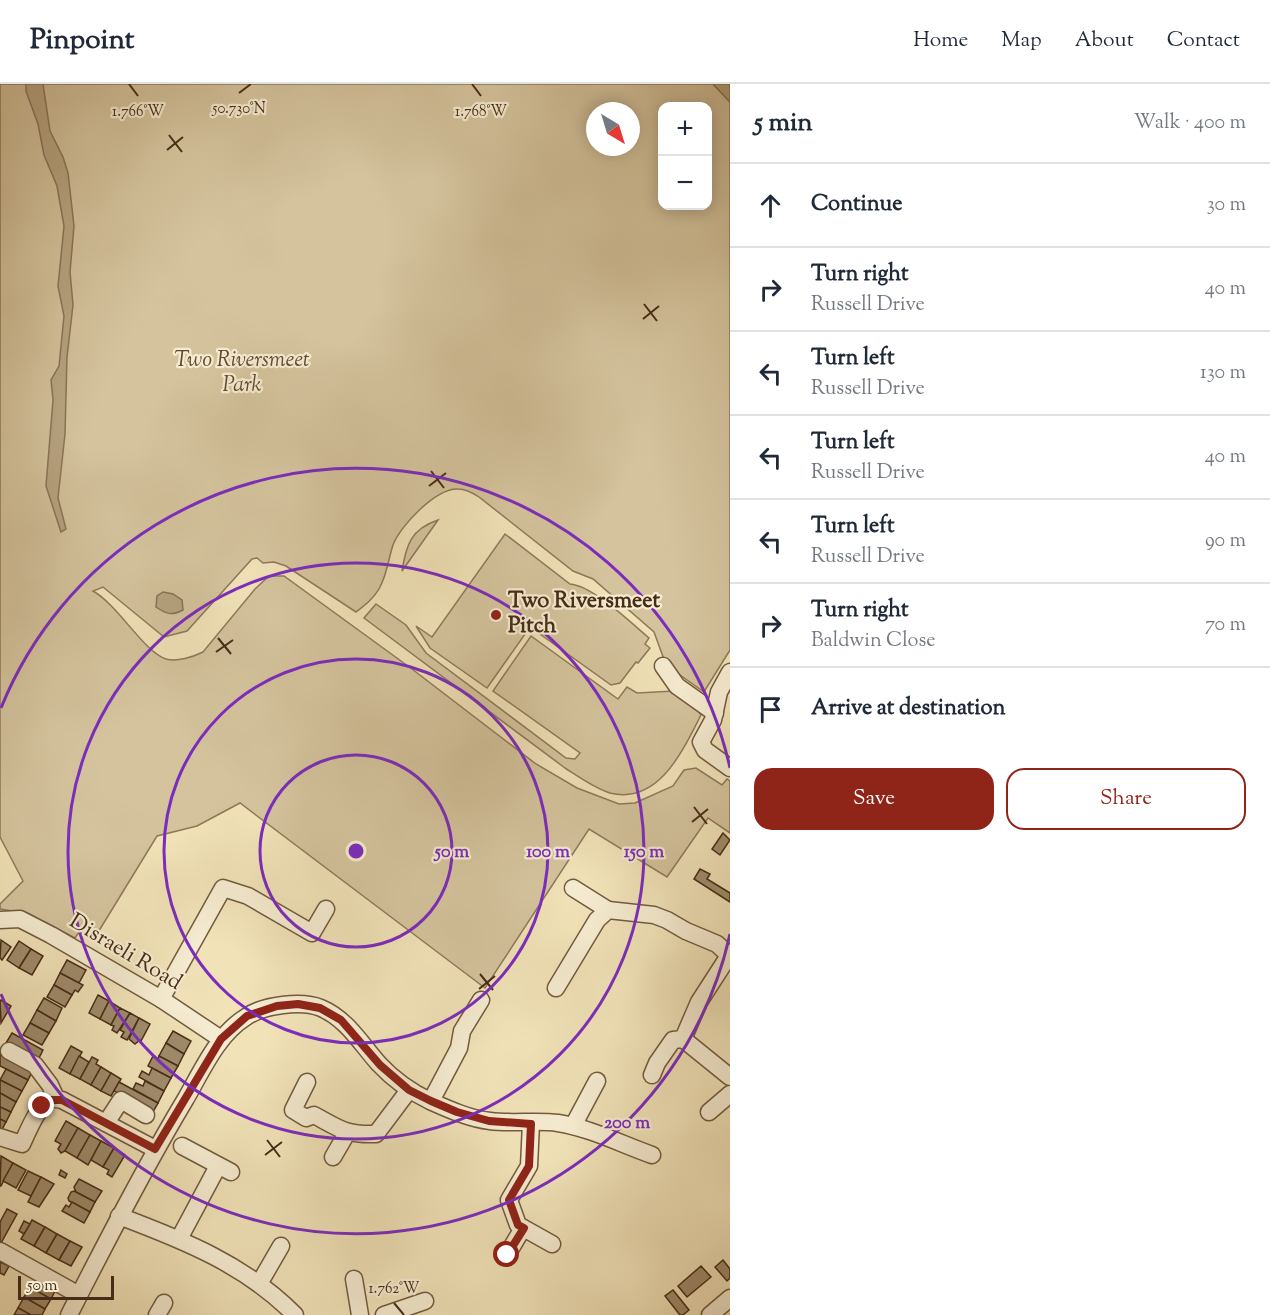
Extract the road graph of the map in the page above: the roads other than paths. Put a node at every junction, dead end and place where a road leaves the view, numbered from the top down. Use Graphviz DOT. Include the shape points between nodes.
graph roads {
  1 [pos="663,666"];
  2 [pos="730,672"];
  3 [pos="715,713"];
  4 [pos="730,768"];
  5 [pos="573,888"];
  6 [pos="326,909"];
  7 [pos="608,910"];
  8 [pos="0,920"];
  9 [pos="730,954"];
  10 [pos="556,988"];
  11 [pos="160,999"];
  12 [pos="481,1000"];
  13 [pos="221,1039"];
  14 [pos="683,1039"];
  15 [pos="9,1051"];
  16 [pos="652,1076"];
  17 [pos="730,1077"];
  18 [pos="597,1081"];
  19 [pos="308,1082"];
  20 [pos="409,1090"];
  21 [pos="730,1094"];
  22 [pos="56,1098"];
  23 [pos="431,1101"];
  24 [pos="709,1112"];
  25 [pos="146,1115"];
  26 [pos="106,1123"];
  27 [pos="531,1124"];
  28 [pos="573,1126"];
  29 [pos="347,1133"];
  30 [pos="0,1137"];
  31 [pos="182,1146"];
  32 [pos="155,1149"];
  33 [pos="652,1155"];
  34 [pos="333,1156"];
  35 [pos="119,1216"];
  36 [pos="524,1228"];
  37 [pos="179,1239"];
  38 [pos="552,1244"];
  39 [pos="281,1246"];
  40 [pos="0,1251"];
  41 [pos="507,1255"];
  42 [pos="354,1278"];
  43 [pos="259,1284"];
  44 [pos="79,1295"];
  45 [pos="730,1298"];
  46 [pos="424,1301"];
  47 [pos="393,1314"];
  48 [pos="69,1315"];
  49 [pos="295,1315"];
  50 [pos="360,1315"];
  51 [pos="710,1315"];
  1 -- 3 [label="street" via="677,686"];
  2 -- 3 [label="street" via="718,692"];
  3 -- 4 [label="street" via="701,742 705,750"];
  5 -- 7 [label="street"];
  6 -- 11 [label="street" via="312,933 248,896 224,888"];
  7 -- 9 [label="street" via="660,917"];
  7 -- 10 [label="street" via="597,920"];
  8 -- 11 [label="street, Disraeli Road" via="20,920"];
  9 -- 14 [label="street" via="699,1002"];
  11 -- 13 [label="street, Disraeli Road"];
  12 -- 23 [label="street" via="462,1031 459,1048"];
  13 -- 20 [label="street" via="247,1016 277,1006 320,1008 341,1020 380,1065"];
  13 -- 32 [label="street"];
  14 -- 16 [label="street" via="673,1040"];
  14 -- 17 [label="street"];
  15 -- 22 [label="street" via="35,1065"];
  18 -- 28 [label="street"];
  19 -- 29 [label="street" via="293,1110 306,1118 314,1115"];
  20 -- 23 [label="street"];
  20 -- 29 [label="street" via="376,1134"];
  21 -- 24 [label="street"];
  22 -- 26 [label="street"];
  22 -- 30 [label="street" via="42,1106 22,1144"];
  23 -- 27 [label="street" via="489,1121"];
  25 -- 26 [label="street" via="121,1100"];
  26 -- 32 [label="street"];
  27 -- 28 [label="street"];
  27 -- 36 [label="street" via="529,1166 509,1200 518,1225"];
  28 -- 33 [label="street"];
  29 -- 34 [label="street"];
  31 -- 37 [label="street" via="220,1171"];
  32 -- 35 [label="street"];
  35 -- 37 [label="street"];
  35 -- 44 [label="street"];
  36 -- 38 [label="street"];
  36 -- 41 [label="street"];
  37 -- 43 [label="street"];
  39 -- 43 [label="street"];
  40 -- 44 [label="street"];
  42 -- 50 [label="street"];
  43 -- 49 [label="street"];
  44 -- 48 [label="street"];
  45 -- 51 [label="street"];
  46 -- 47 [label="street"];
}
